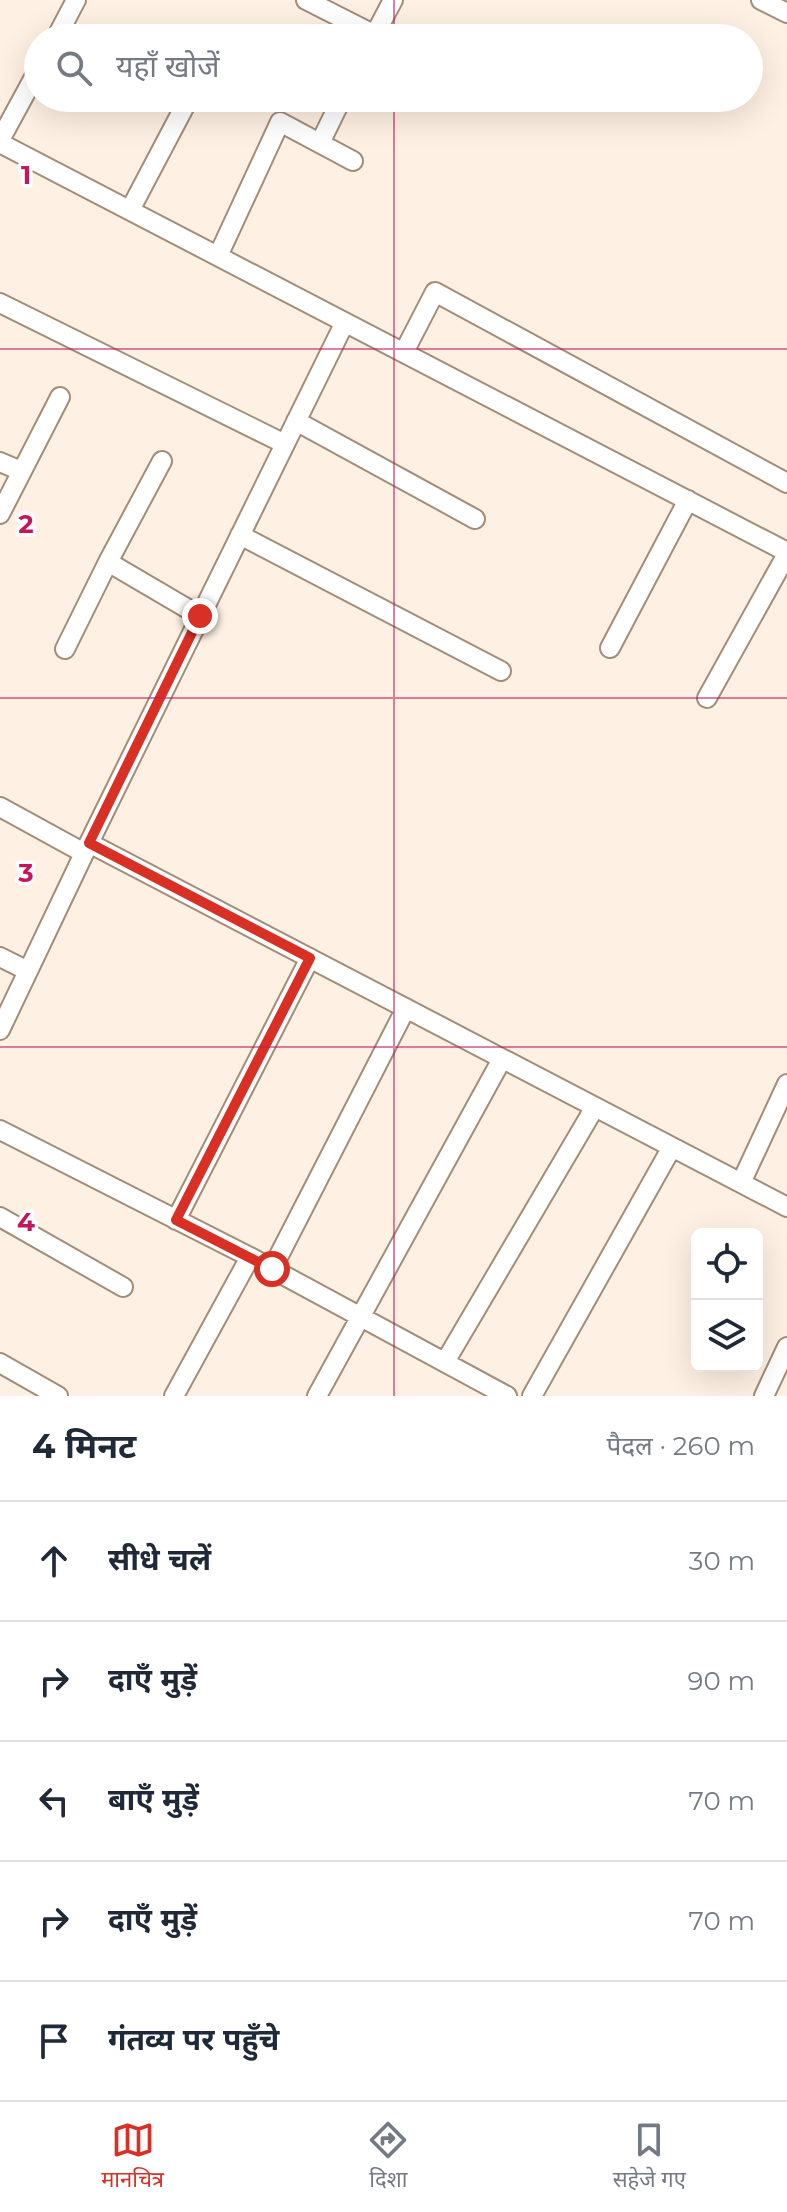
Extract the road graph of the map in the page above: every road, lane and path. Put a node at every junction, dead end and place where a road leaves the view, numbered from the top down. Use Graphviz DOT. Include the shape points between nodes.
graph roads {
  1 [pos="76,0"];
  2 [pos="306,0"];
  3 [pos="393,0"];
  4 [pos="761,0"];
  5 [pos="787,13"];
  6 [pos="63,24"];
  7 [pos="351,24"];
  8 [pos="382,24"];
  9 [pos="24,97"];
  10 [pos="182,112"];
  11 [pos="335,112"];
  12 [pos="0,142"];
  13 [pos="320,143"];
  14 [pos="353,161"];
  15 [pos="130,210"];
  16 [pos="218,256"];
  17 [pos="0,303"];
  18 [pos="345,322"];
  19 [pos="404,352"];
  20 [pos="60,397"];
  21 [pos="296,421"];
  22 [pos="285,444"];
  23 [pos="162,461"];
  24 [pos="0,462"];
  25 [pos="21,471"];
  26 [pos="787,483"];
  27 [pos="688,500"];
  28 [pos="0,514"];
  29 [pos="475,519"];
  30 [pos="240,535"];
  31 [pos="787,553"];
  32 [pos="108,562"];
  33 [pos="200,616"];
  34 [pos="610,648"];
  35 [pos="65,649"];
  36 [pos="501,671"];
  37 [pos="707,698"];
  38 [pos="0,807"];
  39 [pos="86,848"];
  40 [pos="0,957"];
  41 [pos="310,958"];
  42 [pos="28,971"];
  43 [pos="406,1008"];
  44 [pos="0,1030"];
  45 [pos="502,1059"];
  46 [pos="787,1084"];
  47 [pos="595,1107"];
  48 [pos="0,1130"];
  49 [pos="672,1147"];
  50 [pos="741,1183"];
  51 [pos="787,1207"];
  52 [pos="0,1217"];
  53 [pos="176,1220"];
  54 [pos="250,1257"];
  55 [pos="272,1269"];
  56 [pos="123,1287"];
  57 [pos="360,1317"];
  58 [pos="787,1347"];
  59 [pos="445,1362"];
  60 [pos="0,1363"];
  61 [pos="58,1396"];
  62 [pos="174,1396"];
  63 [pos="317,1396"];
  64 [pos="507,1396"];
  65 [pos="532,1396"];
  66 [pos="764,1396"];
  1 -- 6 [label="street"];
  2 -- 7 [label="street"];
  3 -- 8 [label="street"];
  4 -- 5 [label="street"];
  9 -- 12 [label="street"];
  10 -- 15 [label="street"];
  11 -- 13 [label="street"];
  12 -- 15 [label="street"];
  13 -- 14 [label="street"];
  13 -- 16 [label="street" via="280,122"];
  15 -- 16 [label="street"];
  16 -- 18 [label="street"];
  17 -- 22 [label="street"];
  18 -- 19 [label="street"];
  18 -- 21 [label="street"];
  19 -- 26 [label="street" via="435,292"];
  19 -- 27 [label="street"];
  20 -- 25 [label="street"];
  21 -- 22 [label="street"];
  21 -- 29 [label="street"];
  22 -- 30 [label="street"];
  23 -- 32 [label="street"];
  24 -- 25 [label="street"];
  25 -- 28 [label="street"];
  27 -- 31 [label="street"];
  27 -- 34 [label="street"];
  30 -- 33 [label="street"];
  30 -- 36 [label="street"];
  31 -- 37 [label="street"];
  32 -- 33 [label="street"];
  32 -- 35 [label="street"];
  33 -- 39 [label="street"];
  38 -- 39 [label="street"];
  39 -- 41 [label="street"];
  39 -- 42 [label="street"];
  40 -- 42 [label="street"];
  41 -- 43 [label="street"];
  41 -- 53 [label="street"];
  42 -- 44 [label="street"];
  43 -- 45 [label="street"];
  43 -- 55 [label="street"];
  45 -- 47 [label="street"];
  45 -- 57 [label="street"];
  46 -- 50 [label="street"];
  47 -- 49 [label="street"];
  47 -- 59 [label="street"];
  48 -- 53 [label="street"];
  49 -- 50 [label="street"];
  49 -- 65 [label="street"];
  50 -- 51 [label="street"];
  52 -- 56 [label="street"];
  53 -- 54 [label="street"];
  54 -- 55 [label="street"];
  54 -- 62 [label="street"];
  55 -- 57 [label="street"];
  57 -- 59 [label="street"];
  57 -- 63 [label="street"];
  58 -- 66 [label="street"];
  59 -- 64 [label="street"];
  60 -- 61 [label="street"];
}
